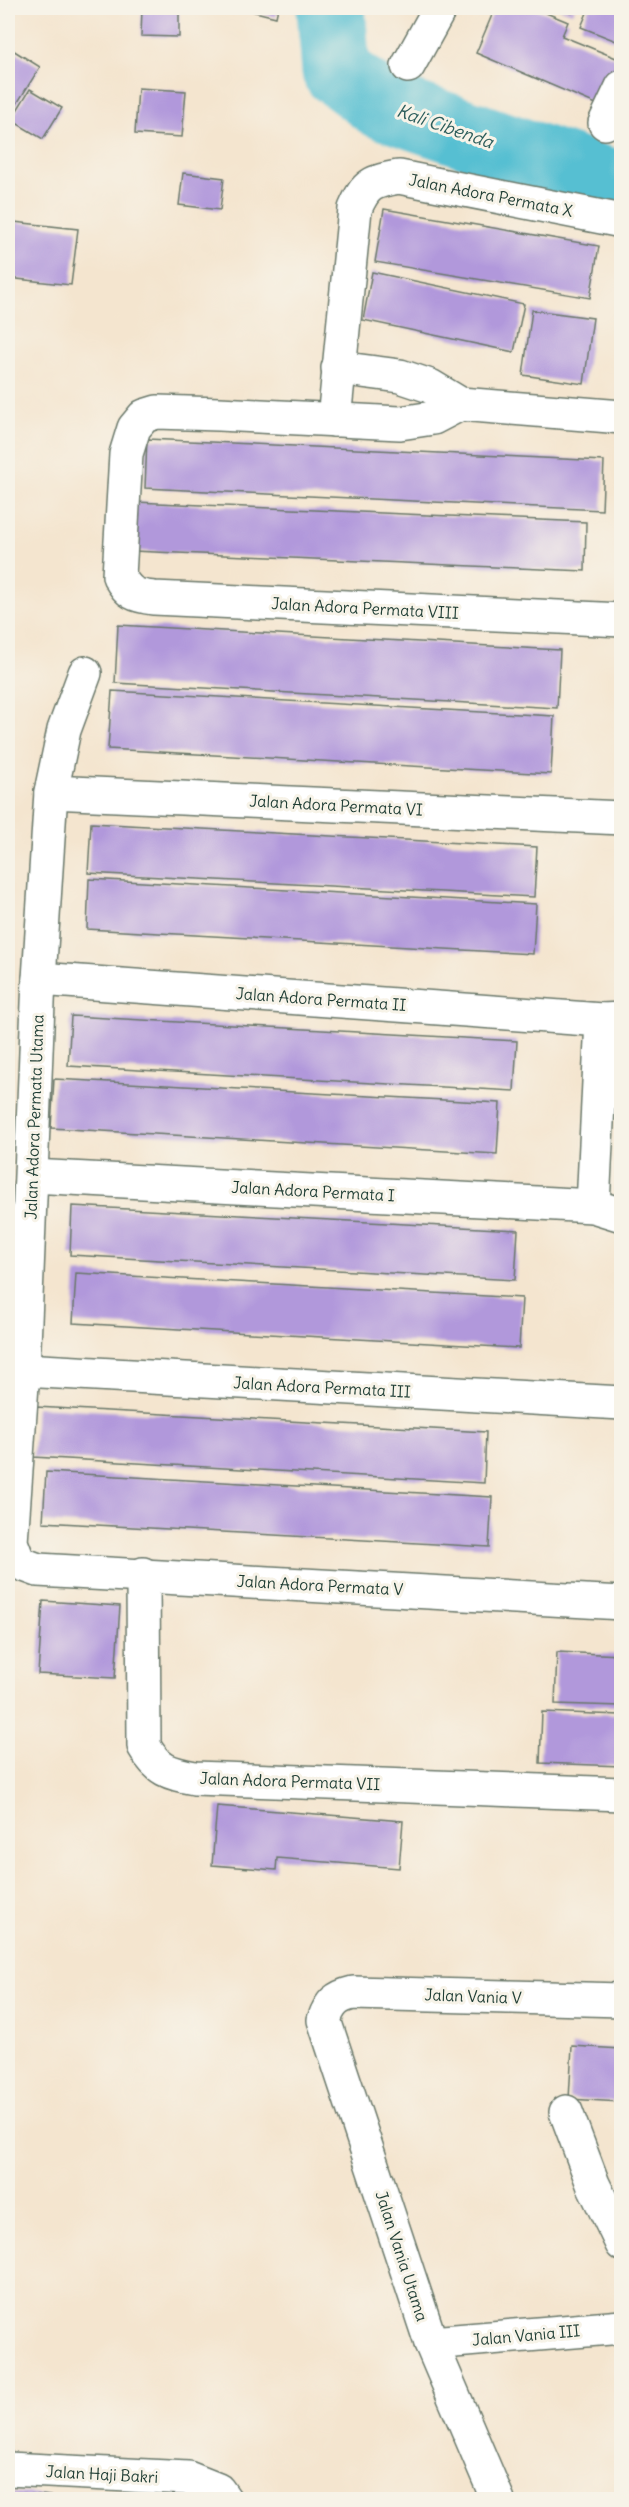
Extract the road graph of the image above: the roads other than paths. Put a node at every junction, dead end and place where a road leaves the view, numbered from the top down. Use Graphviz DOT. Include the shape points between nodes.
graph roads {
  1 [pos="440,8"];
  2 [pos="408,66"];
  3 [pos="621,87"];
  4 [pos="605,123"];
  5 [pos="621,221"];
  6 [pos="338,368"];
  7 [pos="460,404"];
  8 [pos="621,417"];
  9 [pos="334,420"];
  10 [pos="621,620"];
  11 [pos="85,673"];
  12 [pos="51,792"];
  13 [pos="621,818"];
  14 [pos="39,979"];
  15 [pos="612,1020"];
  16 [pos="610,1084"];
  17 [pos="609,1126"];
  18 [pos="32,1176"];
  19 [pos="607,1211"];
  20 [pos="22,1370"];
  21 [pos="621,1403"];
  22 [pos="19,1563"];
  23 [pos="143,1574"];
  24 [pos="621,1603"];
  25 [pos="621,1794"];
  26 [pos="621,2000"];
  27 [pos="328,2007"];
  28 [pos="566,2112"];
  29 [pos="607,2185"];
  30 [pos="621,2244"];
  31 [pos="621,2327"];
  32 [pos="431,2343"];
  33 [pos="8,2469"];
  34 [pos="225,2499"];
  35 [pos="498,2499"];
  1 -- 2 [label="street"];
  3 -- 4 [label="street"];
  5 -- 6 [label="street, Jalan Adora Permata X" via="399,177 374,181 362,192 355,209"];
  6 -- 7 [label="street" via="400,376 430,386"];
  6 -- 9 [label="street, Jalan Adora Permata X"];
  7 -- 8 [label="street"];
  7 -- 9 [label="street" via="433,418 400,423"];
  9 -- 10 [label="street, Jalan Adora Permata VIII" via="167,412 144,416 134,428 126,454 119,576 127,590 138,597 154,598"];
  11 -- 12 [label="street, Jalan Adora Permata Utama" via="64,730"];
  12 -- 13 [label="street, Jalan Adora Permata VI"];
  12 -- 14 [label="street, Jalan Adora Permata Utama"];
  14 -- 15 [label="street, Jalan Adora Permata II"];
  14 -- 18 [label="street, Jalan Adora Permata Utama"];
  15 -- 16 [label="street"];
  16 -- 17 [label="street"];
  17 -- 19 [label="street"];
  18 -- 19 [label="street, Jalan Adora Permata I"];
  18 -- 20 [label="street, Jalan Adora Permata Utama"];
  20 -- 21 [label="street, Jalan Adora Permata III"];
  20 -- 22 [label="street, Jalan Adora Permata Utama" via="11,1542"];
  22 -- 23 [label="street, Jalan Adora Permata V" via="38,1570"];
  23 -- 24 [label="street, Jalan Adora Permata V"];
  23 -- 25 [label="street, Jalan Adora Permata VII" via="144,1746 152,1762 161,1769 195,1778"];
  26 -- 27 [label="street, Jalan Vania V" via="353,1993 338,1997"];
  27 -- 32 [label="street, Jalan Vania Utama" via="326,2032"];
  28 -- 29 [label="street"];
  29 -- 30 [label="street"];
  31 -- 32 [label="street, Jalan Vania III"];
  32 -- 35 [label="street, Jalan Vania Utama"];
  33 -- 34 [label="street, Jalan Haji Bakri" via="188,2478 218,2490"];
}
